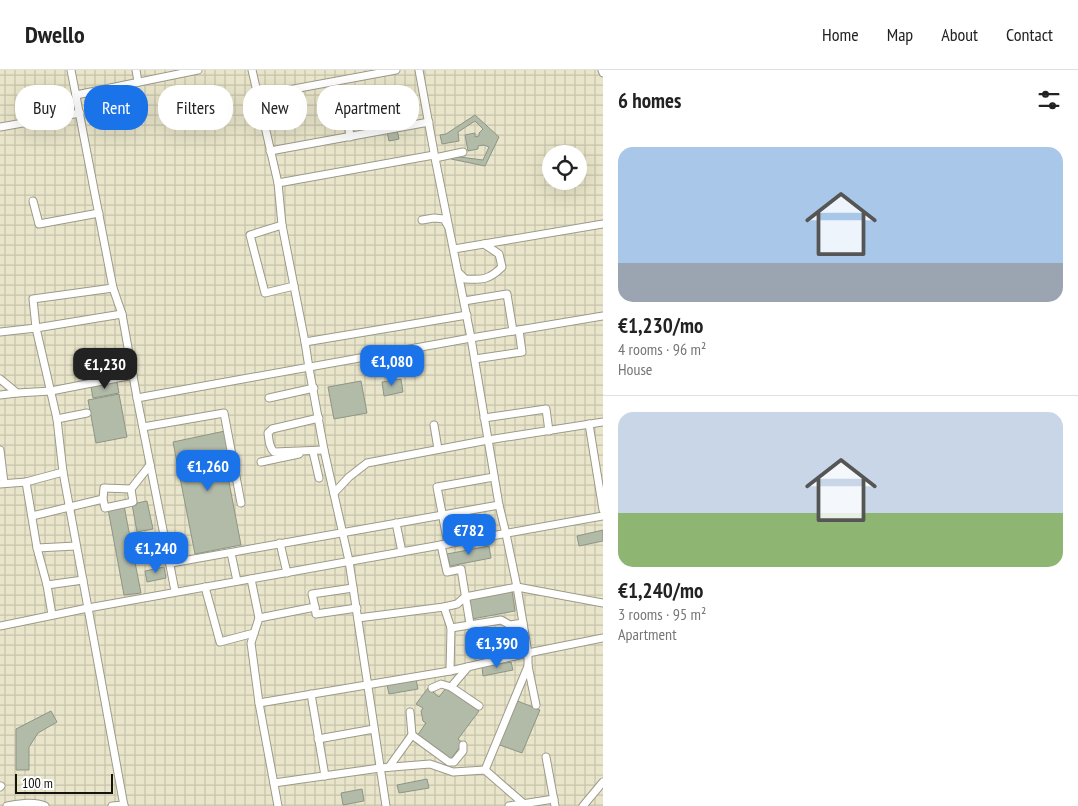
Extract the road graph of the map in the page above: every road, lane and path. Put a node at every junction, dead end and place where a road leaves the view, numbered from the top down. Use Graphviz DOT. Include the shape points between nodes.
graph roads {
  1 [pos="71,70"];
  2 [pos="136,70"];
  3 [pos="198,70"];
  4 [pos="252,70"];
  5 [pos="396,70"];
  6 [pos="419,70"];
  7 [pos="138,82"];
  8 [pos="254,85"];
  9 [pos="307,87"];
  10 [pos="76,95"];
  11 [pos="80,113"];
  12 [pos="428,122"];
  13 [pos="0,127"];
  14 [pos="265,130"];
  15 [pos="270,151"];
  16 [pos="463,152"];
  17 [pos="434,156"];
  18 [pos="278,183"];
  19 [pos="33,201"];
  20 [pos="446,210"];
  21 [pos="99,213"];
  22 [pos="434,218"];
  23 [pos="422,220"];
  24 [pos="603,224"];
  25 [pos="282,225"];
  26 [pos="450,228"];
  27 [pos="484,244"];
  28 [pos="454,249"];
  29 [pos="458,272"];
  30 [pos="294,286"];
  31 [pos="114,288"];
  32 [pos="464,301"];
  33 [pos="122,314"];
  34 [pos="467,315"];
  35 [pos="603,316"];
  36 [pos="36,328"];
  37 [pos="516,330"];
  38 [pos="0,332"];
  39 [pos="471,338"];
  40 [pos="305,342"];
  41 [pos="475,359"];
  42 [pos="309,368"];
  43 [pos="133,375"];
  44 [pos="0,379"];
  45 [pos="314,388"];
  46 [pos="51,391"];
  47 [pos="17,393"];
  48 [pos="0,395"];
  49 [pos="137,398"];
  50 [pos="269,398"];
  51 [pos="87,413"];
  52 [pos="319,418"];
  53 [pos="484,418"];
  54 [pos="57,419"];
  55 [pos="603,422"];
  56 [pos="589,424"];
  57 [pos="434,425"];
  58 [pos="143,427"];
  59 [pos="549,430"];
  60 [pos="488,440"];
  61 [pos="438,449"];
  62 [pos="0,450"];
  63 [pos="324,450"];
  64 [pos="313,452"];
  65 [pos="261,462"];
  66 [pos="150,464"];
  67 [pos="63,472"];
  68 [pos="494,477"];
  69 [pos="319,478"];
  70 [pos="26,482"];
  71 [pos="2,483"];
  72 [pos="131,489"];
  73 [pos="334,493"];
  74 [pos="103,500"];
  75 [pos="241,503"];
  76 [pos="499,505"];
  77 [pos="69,507"];
  78 [pos="603,510"];
  79 [pos="442,515"];
  80 [pos="32,516"];
  81 [pos="603,516"];
  82 [pos="396,523"];
  83 [pos="342,534"];
  84 [pos="506,534"];
  85 [pos="280,544"];
  86 [pos="445,544"];
  87 [pos="76,546"];
  88 [pos="37,548"];
  89 [pos="402,552"];
  90 [pos="231,553"];
  91 [pos="349,561"];
  92 [pos="171,563"];
  93 [pos="287,573"];
  94 [pos="251,579"];
  95 [pos="83,580"];
  96 [pos="237,581"];
  97 [pos="47,585"];
  98 [pos="205,587"];
  99 [pos="516,587"];
  100 [pos="353,588"];
  101 [pos="176,591"];
  102 [pos="465,597"];
  103 [pos="603,603"];
  104 [pos="315,607"];
  105 [pos="444,607"];
  106 [pos="88,608"];
  107 [pos="357,608"];
  108 [pos="52,615"];
  109 [pos="259,618"];
  110 [pos="358,618"];
  111 [pos="523,623"];
  112 [pos="470,624"];
  113 [pos="0,626"];
  114 [pos="450,628"];
  115 [pos="254,633"];
  116 [pos="603,638"];
  117 [pos="528,653"];
  118 [pos="528,666"];
  119 [pos="468,667"];
  120 [pos="450,671"];
  121 [pos="366,685"];
  122 [pos="451,686"];
  123 [pos="432,688"];
  124 [pos="311,694"];
  125 [pos="259,703"];
  126 [pos="536,705"];
  127 [pos="479,706"];
  128 [pos="410,712"];
  129 [pos="374,729"];
  130 [pos="412,735"];
  131 [pos="318,740"];
  132 [pos="463,745"];
  133 [pos="546,757"];
  134 [pos="389,767"];
  135 [pos="380,768"];
  136 [pos="485,770"];
  137 [pos="325,776"];
  138 [pos="603,782"];
  139 [pos="274,783"];
  140 [pos="555,803"];
  141 [pos="524,804"];
  142 [pos="42,805"];
  143 [pos="124,805"];
  144 [pos="6,806"];
  145 [pos="112,806"];
  146 [pos="278,806"];
  147 [pos="386,806"];
  148 [pos="509,806"];
  149 [pos="583,806"];
  1 -- 10 [label="lane"];
  2 -- 7 [label="lane"];
  3 -- 7 [label="lane"];
  4 -- 8 [label="lane"];
  5 -- 9 [label="lane"];
  6 -- 12 [label="lane"];
  7 -- 10 [label="lane"];
  10 -- 11 [label="lane"];
  11 -- 13 [label="lane"];
  11 -- 21 [label="lane"];
  12 -- 15 [label="lane" via="349,133"];
  12 -- 17 [label="lane"];
  14 -- 15 [label="lane"];
  15 -- 18 [label="lane"];
  16 -- 17 [label="lane"];
  17 -- 18 [label="lane"];
  17 -- 20 [label="lane"];
  18 -- 25 [label="lane"];
  19 -- 21 [label="lane" via="39,224"];
  20 -- 22 [label="lane"];
  20 -- 26 [label="lane"];
  21 -- 31 [label="lane"];
  22 -- 23 [label="lane"];
  22 -- 26 [label="lane" via="444,219"];
  24 -- 27 [label="lane"];
  25 -- 30 [label="lane"];
  25 -- 30 [label="lane" via="250,235 265,293"];
  26 -- 28 [label="lane"];
  27 -- 28 [label="lane"];
  27 -- 29 [label="lane" via="499,254 502,268 493,276 478,280 465,279"];
  28 -- 29 [label="lane"];
  29 -- 32 [label="lane"];
  30 -- 40 [label="lane"];
  31 -- 33 [label="lane"];
  31 -- 36 [label="lane" via="33,300"];
  32 -- 34 [label="lane"];
  32 -- 37 [label="lane" via="507,294"];
  33 -- 36 [label="lane"];
  33 -- 43 [label="lane"];
  34 -- 39 [label="lane"];
  34 -- 40 [label="lane"];
  35 -- 37 [label="lane"];
  36 -- 38 [label="lane"];
  36 -- 46 [label="lane"];
  37 -- 39 [label="lane"];
  37 -- 41 [label="lane" via="522,352"];
  39 -- 41 [label="lane"];
  39 -- 42 [label="lane"];
  40 -- 42 [label="lane"];
  41 -- 53 [label="lane"];
  42 -- 45 [label="lane"];
  42 -- 49 [label="lane"];
  43 -- 46 [label="lane"];
  43 -- 49 [label="lane"];
  44 -- 47 [label="lane"];
  45 -- 50 [label="lane"];
  45 -- 52 [label="lane"];
  46 -- 47 [label="lane"];
  46 -- 54 [label="lane"];
  47 -- 48 [label="lane"];
  49 -- 58 [label="lane"];
  51 -- 54 [label="lane"];
  52 -- 63 [label="lane"];
  52 -- 63 [label="lane" via="272,429 268,433 269,440 274,452"];
  53 -- 59 [label="lane" via="546,409"];
  53 -- 60 [label="lane"];
  54 -- 67 [label="lane"];
  55 -- 56 [label="lane"];
  56 -- 59 [label="lane"];
  56 -- 78 [label="lane"];
  57 -- 61 [label="lane"];
  58 -- 66 [label="lane"];
  58 -- 75 [label="lane" via="224,413"];
  59 -- 60 [label="lane"];
  60 -- 61 [label="lane"];
  60 -- 68 [label="lane"];
  61 -- 73 [label="lane" via="367,463"];
  62 -- 71 [label="lane"];
  63 -- 64 [label="lane"];
  63 -- 73 [label="lane"];
  64 -- 65 [label="lane"];
  64 -- 69 [label="lane"];
  66 -- 72 [label="lane"];
  66 -- 92 [label="lane"];
  67 -- 70 [label="lane"];
  67 -- 77 [label="lane"];
  68 -- 76 [label="lane"];
  68 -- 79 [label="lane" via="437,487"];
  70 -- 71 [label="lane"];
  70 -- 80 [label="lane"];
  72 -- 74 [label="lane" via="104,488"];
  72 -- 74 [label="lane" via="134,502 105,508"];
  73 -- 83 [label="lane"];
  74 -- 77 [label="lane"];
  76 -- 79 [label="lane"];
  76 -- 84 [label="lane"];
  77 -- 80 [label="lane"];
  77 -- 87 [label="lane"];
  79 -- 82 [label="lane"];
  79 -- 86 [label="lane"];
  80 -- 88 [label="lane"];
  81 -- 84 [label="lane"];
  82 -- 83 [label="lane"];
  82 -- 89 [label="lane"];
  83 -- 85 [label="lane"];
  83 -- 91 [label="lane"];
  84 -- 86 [label="lane"];
  84 -- 99 [label="lane"];
  85 -- 90 [label="lane"];
  85 -- 93 [label="lane"];
  86 -- 89 [label="lane"];
  86 -- 102 [label="lane" via="447,572 461,569"];
  87 -- 88 [label="lane"];
  87 -- 95 [label="lane"];
  88 -- 97 [label="lane"];
  89 -- 91 [label="lane"];
  90 -- 92 [label="lane"];
  90 -- 96 [label="lane"];
  91 -- 93 [label="lane"];
  91 -- 100 [label="lane"];
  92 -- 101 [label="lane"];
  93 -- 94 [label="lane"];
  94 -- 96 [label="lane"];
  94 -- 109 [label="lane"];
  95 -- 97 [label="lane"];
  95 -- 106 [label="lane"];
  96 -- 98 [label="lane"];
  97 -- 108 [label="lane"];
  98 -- 101 [label="lane"];
  98 -- 115 [label="lane" via="220,642"];
  99 -- 102 [label="lane"];
  99 -- 103 [label="lane"];
  99 -- 111 [label="lane"];
  100 -- 104 [label="lane" via="312,594"];
  100 -- 107 [label="lane"];
  101 -- 106 [label="lane"];
  102 -- 105 [label="lane" via="457,604"];
  102 -- 112 [label="lane"];
  104 -- 107 [label="lane" via="316,614"];
  104 -- 109 [label="lane"];
  105 -- 110 [label="lane"];
  105 -- 114 [label="lane"];
  106 -- 108 [label="lane"];
  106 -- 143 [label="lane"];
  107 -- 110 [label="lane"];
  108 -- 113 [label="lane"];
  109 -- 115 [label="lane"];
  110 -- 121 [label="lane"];
  111 -- 112 [label="lane" via="510,624 501,620"];
  111 -- 117 [label="lane"];
  112 -- 114 [label="lane"];
  114 -- 120 [label="lane"];
  115 -- 125 [label="lane" via="251,643"];
  116 -- 117 [label="lane"];
  117 -- 118 [label="lane"];
  117 -- 119 [label="lane"];
  118 -- 126 [label="lane"];
  118 -- 136 [label="lane"];
  119 -- 120 [label="lane"];
  119 -- 122 [label="lane"];
  120 -- 121 [label="lane"];
  121 -- 124 [label="lane"];
  121 -- 129 [label="lane"];
  122 -- 123 [label="lane" via="441,684"];
  122 -- 127 [label="lane"];
  124 -- 125 [label="lane"];
  124 -- 131 [label="lane"];
  125 -- 139 [label="lane"];
  128 -- 130 [label="lane"];
  129 -- 131 [label="lane"];
  129 -- 135 [label="lane"];
  130 -- 132 [label="lane" via="449,762 454,762 463,751"];
  130 -- 134 [label="lane"];
  131 -- 137 [label="lane"];
  133 -- 140 [label="lane"];
  134 -- 135 [label="lane"];
  134 -- 136 [label="lane" via="430,764 453,772"];
  135 -- 137 [label="lane"];
  135 -- 147 [label="lane"];
  136 -- 141 [label="lane"];
  137 -- 139 [label="lane"];
  138 -- 149 [label="lane"];
  139 -- 146 [label="lane"];
  140 -- 141 [label="lane"];
  141 -- 148 [label="lane"];
  142 -- 144 [label="lane" via="22,803"];
  143 -- 145 [label="lane"];
}
